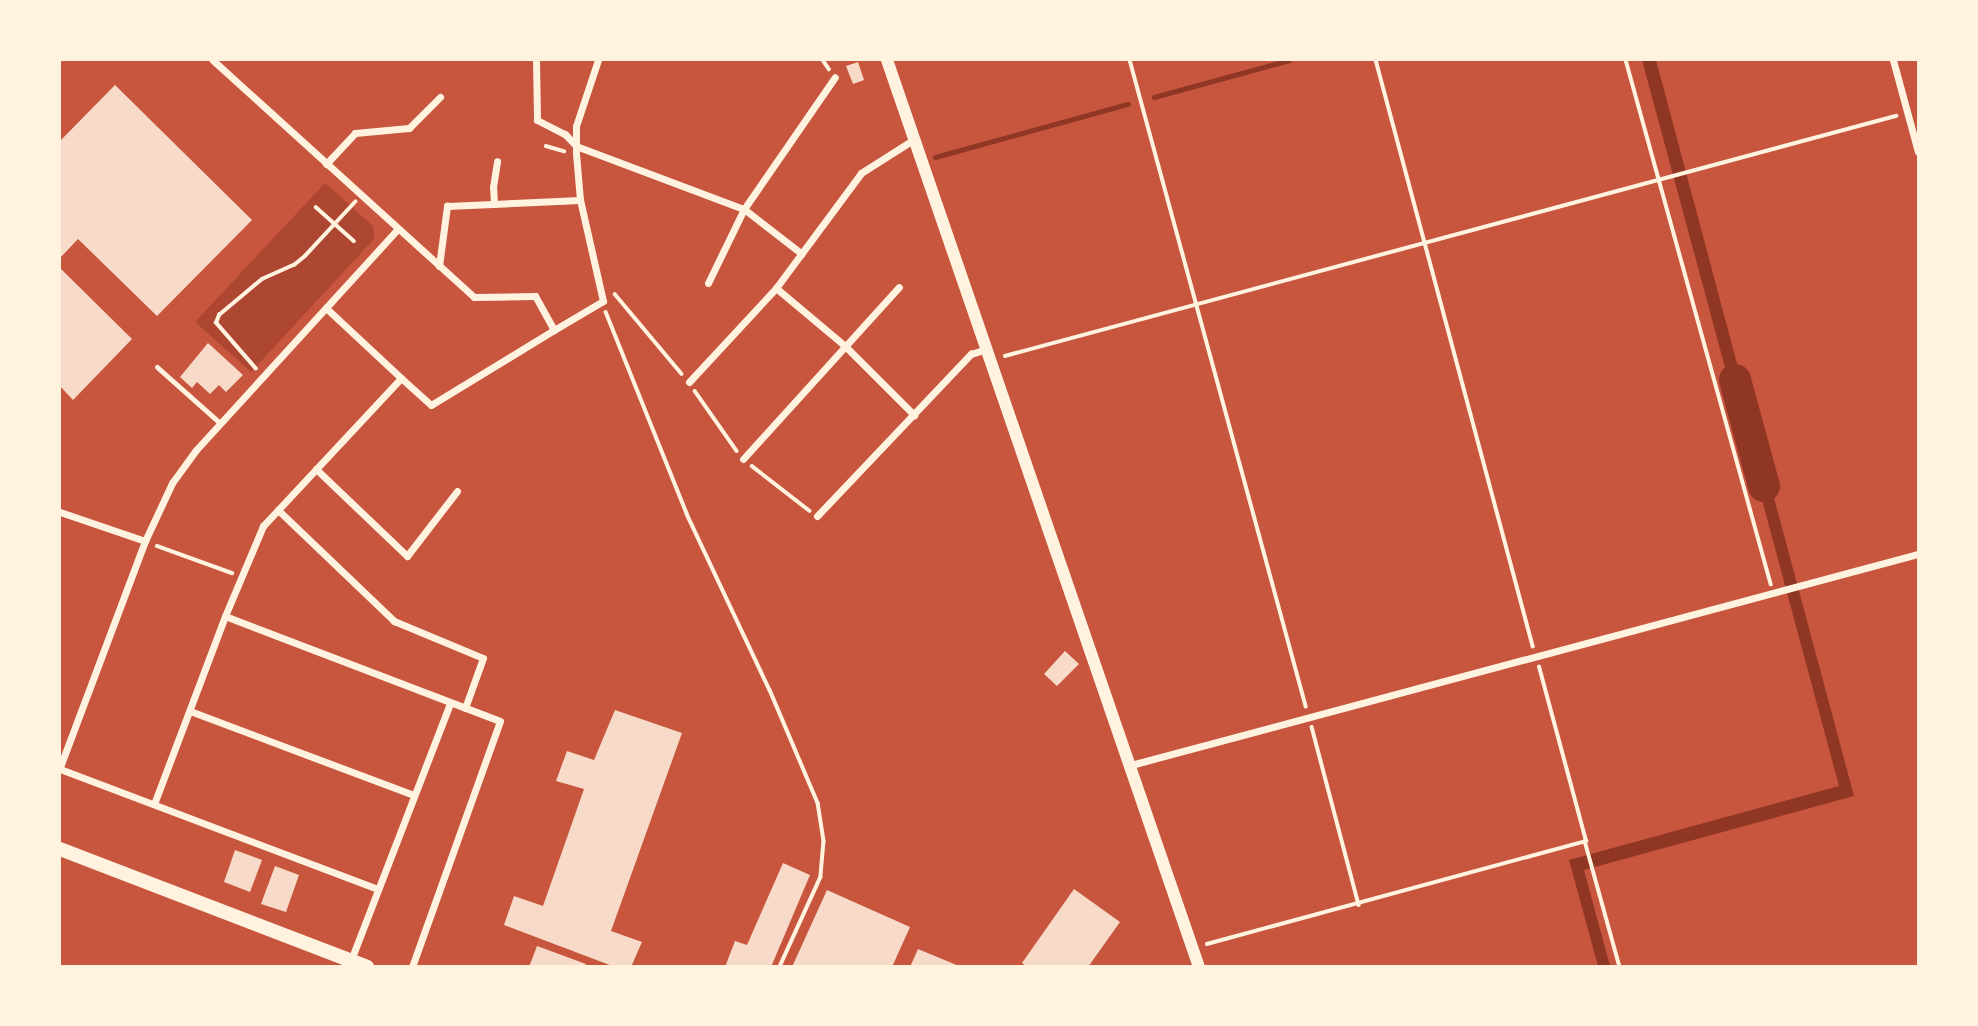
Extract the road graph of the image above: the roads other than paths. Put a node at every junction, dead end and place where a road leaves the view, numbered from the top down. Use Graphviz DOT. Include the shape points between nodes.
graph roads {
  1 [pos="214,60"];
  2 [pos="536,60"];
  3 [pos="598,60"];
  4 [pos="887,60"];
  5 [pos="1894,60"];
  6 [pos="835,77"];
  7 [pos="440,97"];
  8 [pos="913,140"];
  9 [pos="576,146"];
  10 [pos="1919,152"];
  11 [pos="497,161"];
  12 [pos="326,164"];
  13 [pos="580,200"];
  14 [pos="494,204"];
  15 [pos="744,209"];
  16 [pos="398,229"];
  17 [pos="802,254"];
  18 [pos="439,267"];
  19 [pos="708,283"];
  20 [pos="776,288"];
  21 [pos="899,288"];
  22 [pos="326,308"];
  23 [pos="554,330"];
  24 [pos="845,346"];
  25 [pos="988,354"];
  26 [pos="157,367"];
  27 [pos="401,378"];
  28 [pos="689,382"];
  29 [pos="914,415"];
  30 [pos="220,423"];
  31 [pos="743,459"];
  32 [pos="316,469"];
  33 [pos="457,491"];
  34 [pos="278,510"];
  35 [pos="60,512"];
  36 [pos="817,516"];
  37 [pos="145,541"];
  38 [pos="1919,554"];
  39 [pos="225,616"];
  40 [pos="450,704"];
  41 [pos="466,708"];
  42 [pos="190,711"];
  43 [pos="1131,765"];
  44 [pos="60,768"];
  45 [pos="414,795"];
  46 [pos="154,804"];
  47 [pos="60,849"];
  48 [pos="377,889"];
  49 [pos="351,960"];
  50 [pos="367,967"];
  51 [pos="412,967"];
  52 [pos="1199,967"];
  1 -- 12 [label="street"];
  2 -- 9 [label="street" via="537,120 565,134"];
  3 -- 9 [label="street" via="576,126"];
  4 -- 8 [label="street"];
  5 -- 10 [label="street"];
  6 -- 15 [label="street"];
  7 -- 12 [label="street" via="410,128 355,133"];
  8 -- 17 [label="street" via="861,173"];
  8 -- 25 [label="street"];
  9 -- 13 [label="street"];
  9 -- 15 [label="street"];
  11 -- 14 [label="street"];
  12 -- 16 [label="street"];
  13 -- 14 [label="street"];
  13 -- 23 [label="street" via="603,300"];
  14 -- 18 [label="street" via="447,206"];
  15 -- 17 [label="street"];
  15 -- 19 [label="street"];
  16 -- 18 [label="street"];
  16 -- 22 [label="street"];
  17 -- 20 [label="street"];
  18 -- 23 [label="street" via="474,297 535,296"];
  20 -- 24 [label="street"];
  20 -- 28 [label="street"];
  21 -- 24 [label="street"];
  22 -- 27 [label="street"];
  22 -- 30 [label="street"];
  23 -- 27 [label="street" via="431,405"];
  24 -- 29 [label="street"];
  24 -- 31 [label="street"];
  25 -- 29 [label="street" via="971,354"];
  25 -- 43 [label="street"];
  26 -- 30 [label="lane"];
  27 -- 32 [label="street"];
  29 -- 36 [label="street"];
  30 -- 37 [label="street" via="172,483"];
  32 -- 33 [label="street" via="407,556"];
  32 -- 34 [label="street"];
  34 -- 39 [label="street" via="263,526"];
  34 -- 41 [label="street" via="394,621 483,658"];
  35 -- 37 [label="street"];
  37 -- 44 [label="street"];
  38 -- 43 [label="street"];
  39 -- 40 [label="street"];
  39 -- 42 [label="street"];
  40 -- 41 [label="street"];
  40 -- 45 [label="street"];
  41 -- 51 [label="street" via="500,721"];
  42 -- 45 [label="street"];
  42 -- 46 [label="street"];
  43 -- 52 [label="street"];
  44 -- 46 [label="street"];
  45 -- 48 [label="street"];
  46 -- 48 [label="street"];
  47 -- 49 [label="main road"];
  48 -- 49 [label="street"];
  49 -- 50 [label="main road"];
}
